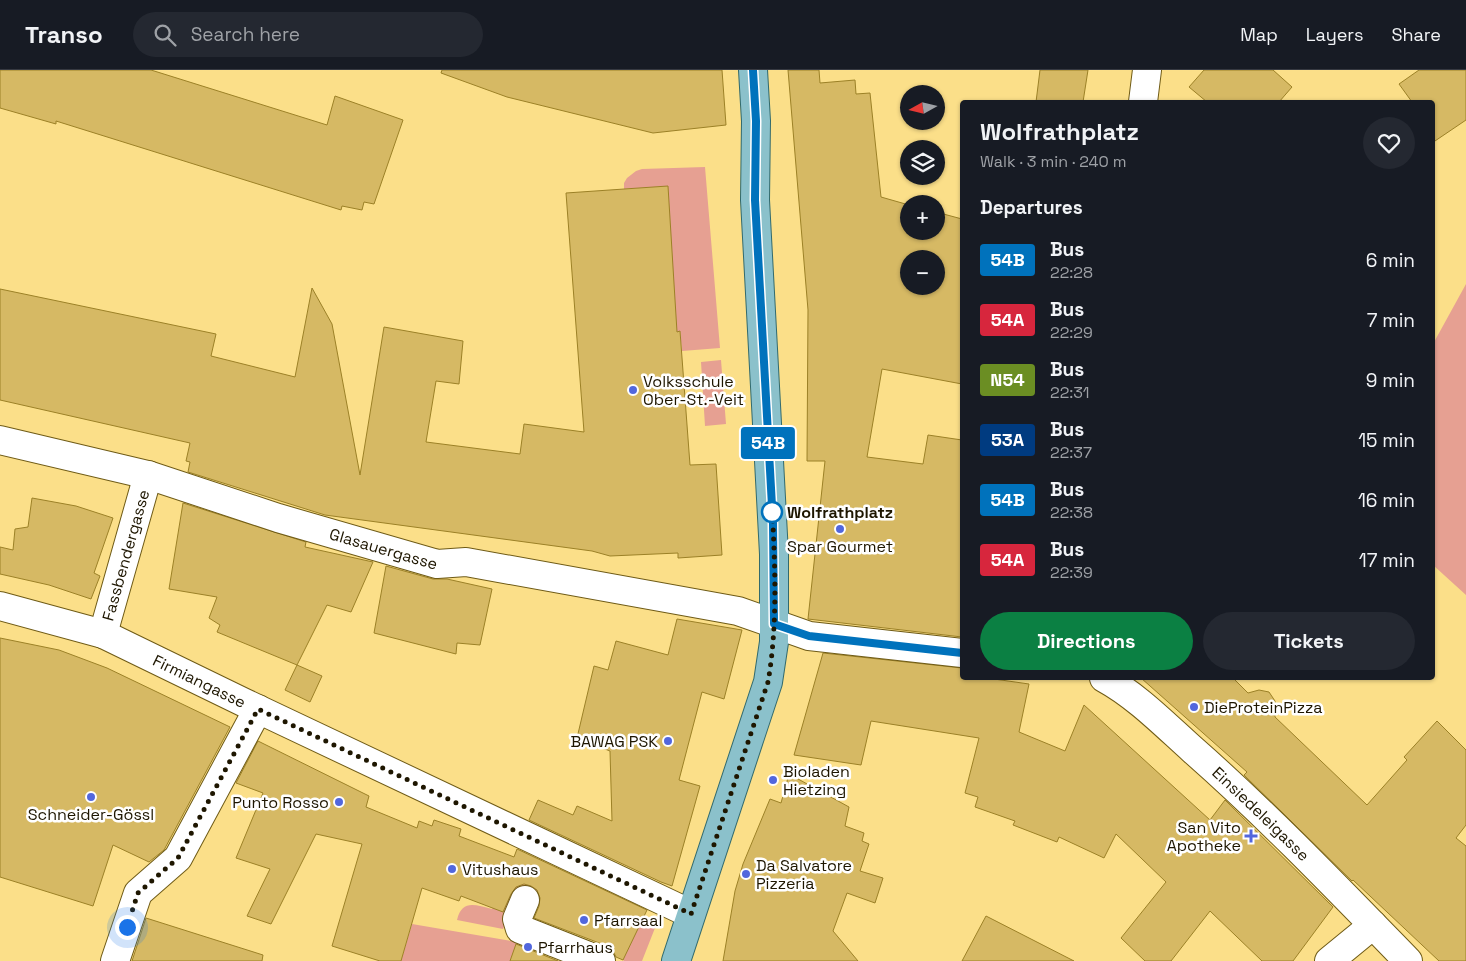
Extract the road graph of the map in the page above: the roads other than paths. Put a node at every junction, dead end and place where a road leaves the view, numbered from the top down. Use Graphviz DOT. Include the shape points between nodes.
graph roads {
  1 [pos="753,70"];
  2 [pos="1148,70"];
  3 [pos="1143,100"];
  4 [pos="0,440"];
  5 [pos="148,475"];
  6 [pos="0,606"];
  7 [pos="774,624"];
  8 [pos="103,634"];
  9 [pos="960,652"];
  10 [pos="1107,680"];
  11 [pos="258,709"];
  12 [pos="526,900"];
  13 [pos="691,914"];
  14 [pos="1373,925"];
  15 [pos="115,961"];
  16 [pos="601,961"];
  17 [pos="676,961"];
  18 [pos="1329,961"];
  19 [pos="1408,961"];
  1 -- 7 [label="main road" via="755,200 773,524"];
  2 -- 3 [label="street"];
  4 -- 5 [label="street, Glasauergasse"];
  5 -- 7 [label="street, Glasauergasse" via="278,518 436,564 466,562 738,611"];
  5 -- 8 [label="street, Fassbendergasse"];
  6 -- 8 [label="street, Firmiangasse"];
  7 -- 9 [label="street" via="809,636"];
  7 -- 13 [label="main road" via="768,682"];
  8 -- 11 [label="street, Firmiangasse"];
  10 -- 14 [label="street, Einsiedeleigasse" via="1140,704 1233,785"];
  11 -- 13 [label="street, Firmiangasse"];
  11 -- 15 [label="street" via="178,858 138,893"];
  12 -- 16 [label="street" via="517,919 520,929"];
  13 -- 17 [label="main road"];
  14 -- 18 [label="street"];
  14 -- 19 [label="street, Einsiedeleigasse"];
}
